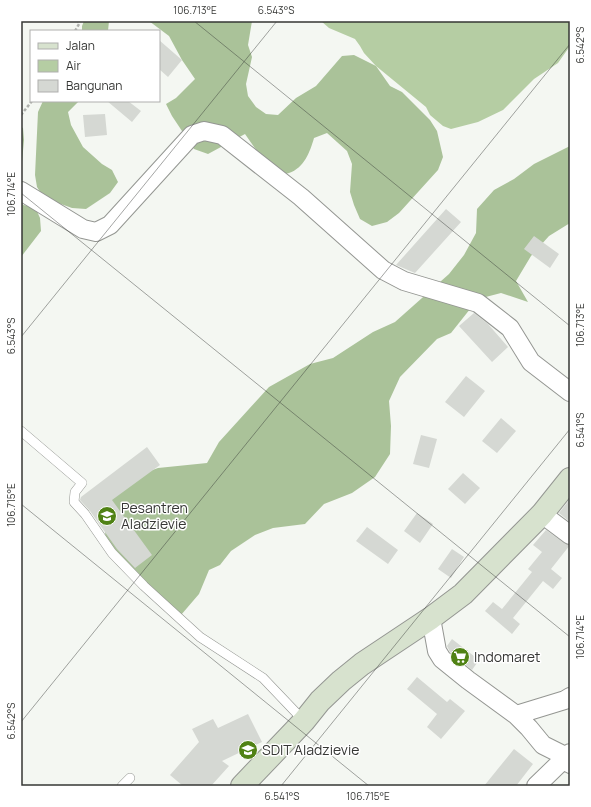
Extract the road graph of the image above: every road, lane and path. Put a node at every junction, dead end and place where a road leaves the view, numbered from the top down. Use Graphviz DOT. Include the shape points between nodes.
graph roads {
  1 [pos="78,21"];
  2 [pos="76,30"];
  3 [pos="31,102"];
  4 [pos="21,115"];
  5 [pos="21,191"];
  6 [pos="570,392"];
  7 [pos="21,431"];
  8 [pos="570,479"];
  9 [pos="542,514"];
  10 [pos="570,535"];
  11 [pos="431,618"];
  12 [pos="570,697"];
  13 [pos="516,715"];
  14 [pos="304,721"];
  15 [pos="568,758"];
  16 [pos="130,778"];
  17 [pos="122,786"];
  18 [pos="242,786"];
  19 [pos="536,786"];
  1 -- 2 [label="path"];
  3 -- 4 [label="path"];
  5 -- 6 [label="street" via="83,229 96,232 110,225 192,135 204,131 222,135 301,196 383,270 404,281 478,303 499,318 510,328 531,362"];
  7 -- 14 [label="lane" via="82,483 75,492 74,502 112,553 144,586 200,637 263,678"];
  8 -- 9 [label="main road"];
  9 -- 10 [label="street"];
  9 -- 11 [label="main road" via="463,594"];
  11 -- 13 [label="street" via="437,651 442,659"];
  11 -- 14 [label="main road" via="341,680"];
  12 -- 13 [label="street"];
  13 -- 15 [label="street" via="543,745"];
  14 -- 18 [label="main road"];
  15 -- 19 [label="street"];
  16 -- 17 [label="lane"];
}
